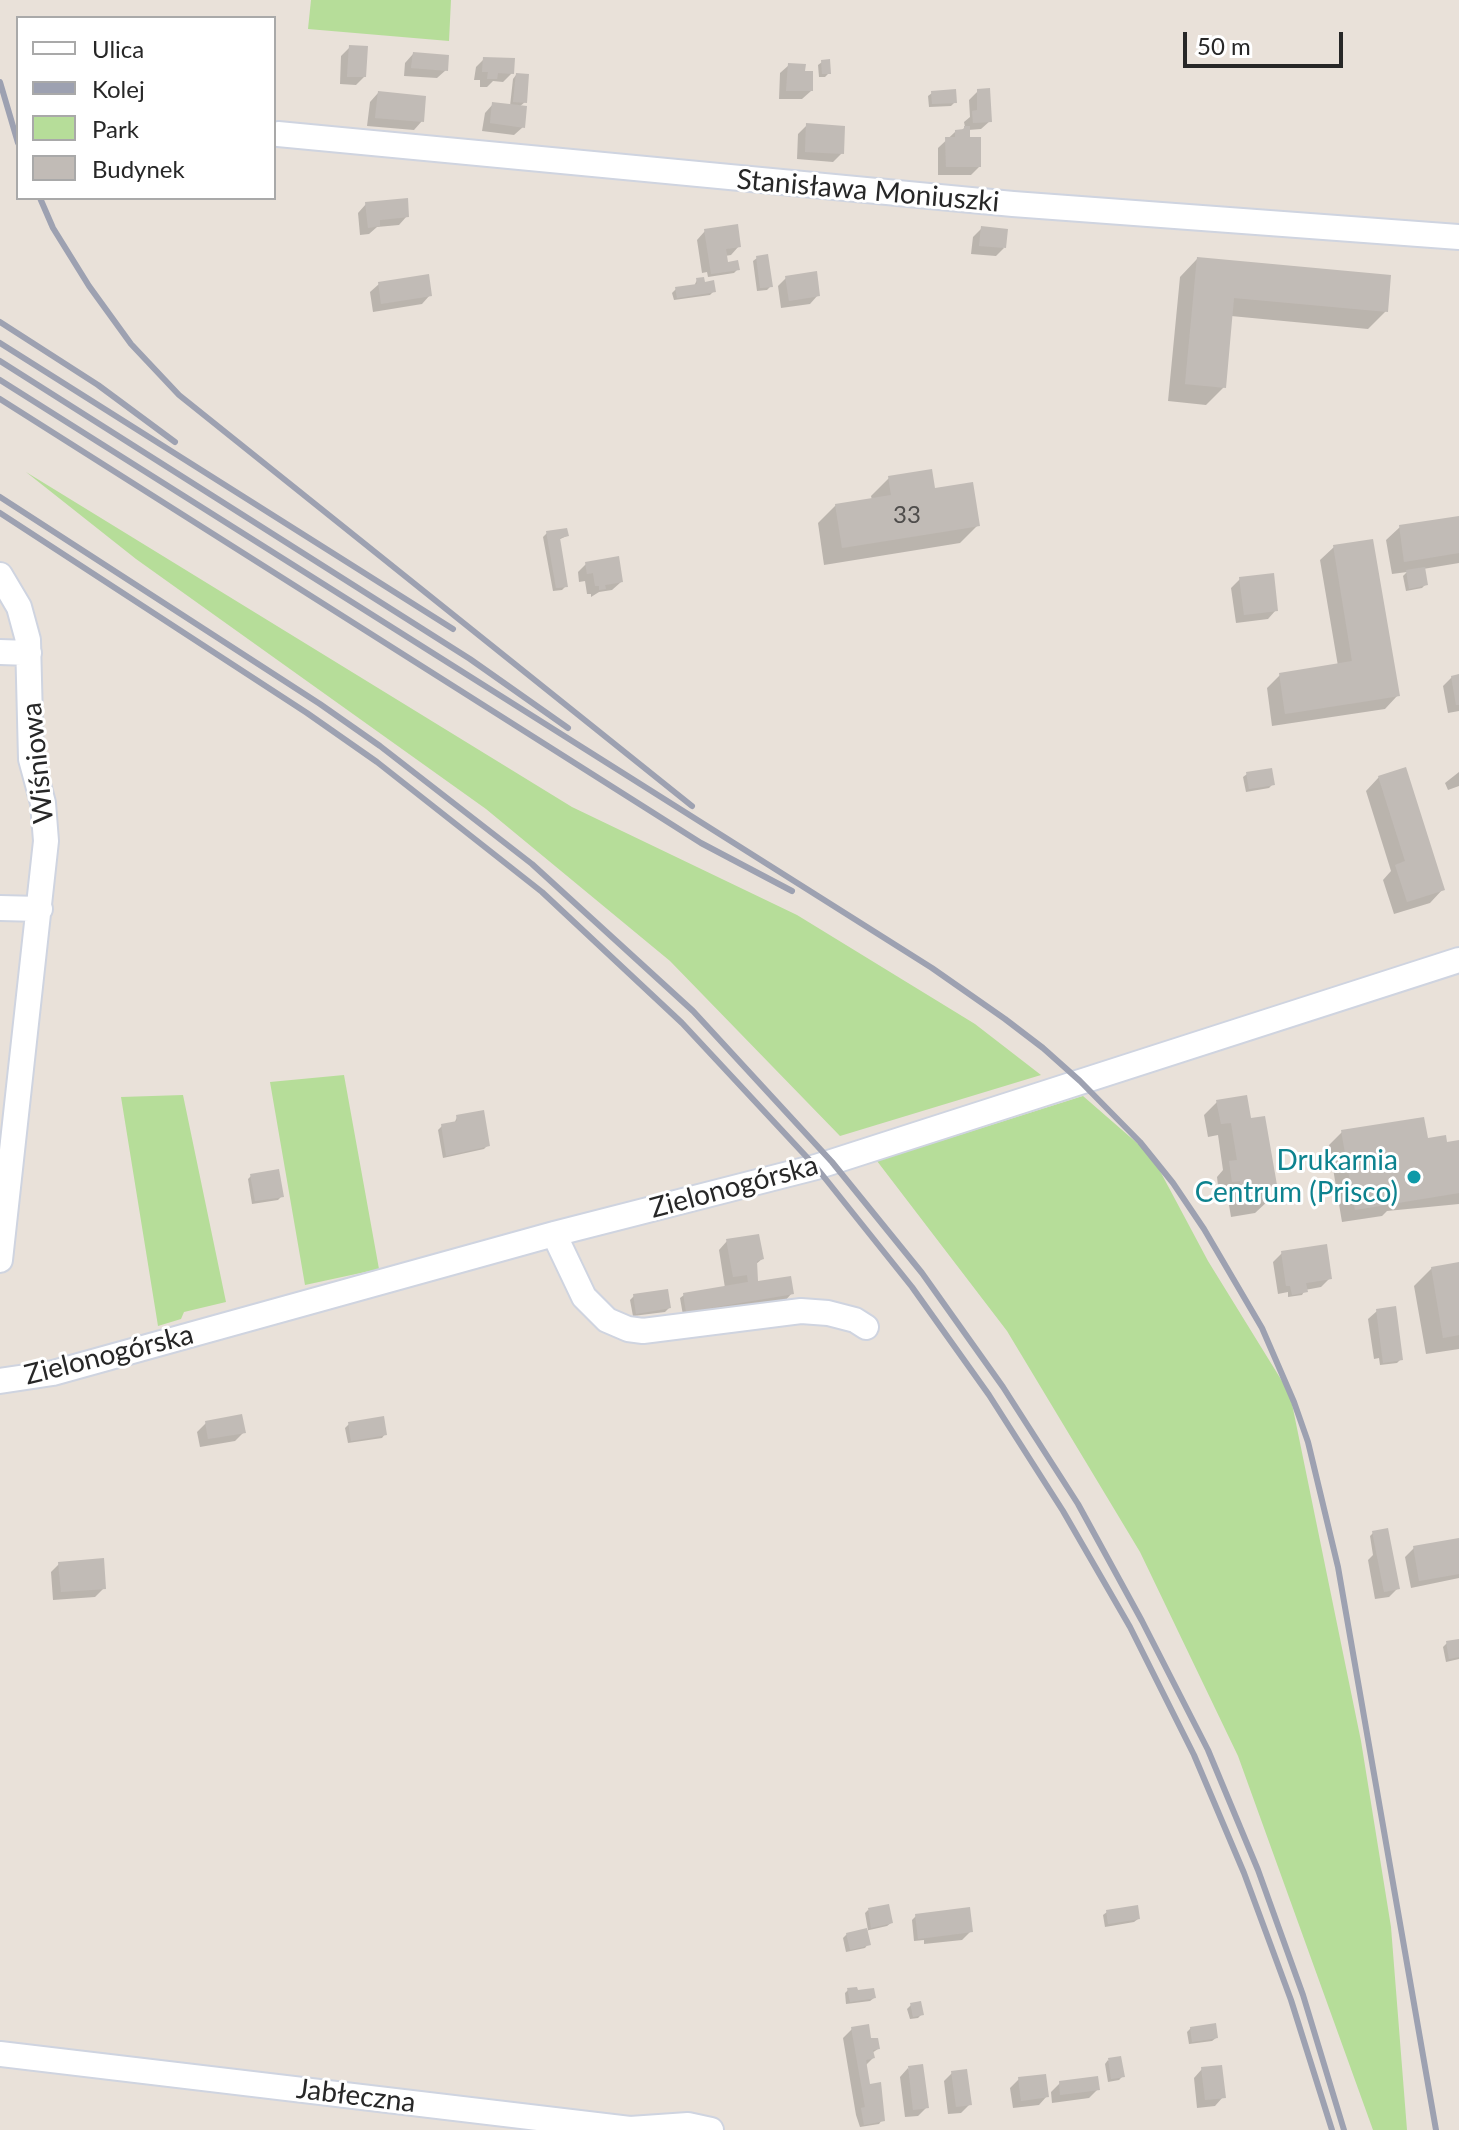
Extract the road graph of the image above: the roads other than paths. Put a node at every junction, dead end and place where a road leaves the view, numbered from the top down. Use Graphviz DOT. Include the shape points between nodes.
graph roads {
  1 [pos="278,134"];
  2 [pos="1459,237"];
  3 [pos="0,575"];
  4 [pos="0,652"];
  5 [pos="29,653"];
  6 [pos="0,908"];
  7 [pos="40,909"];
  8 [pos="1459,960"];
  9 [pos="554,1234"];
  10 [pos="0,1260"];
  11 [pos="866,1327"];
  12 [pos="0,1381"];
  13 [pos="0,2054"];
  14 [pos="711,2130"];
  1 -- 2 [label="street, Stanisława Moniuszki" via="1013,204"];
  3 -- 5 [label="street, Wiśniowa" via="19,607"];
  4 -- 5 [label="street"];
  5 -- 7 [label="street, Wiśniowa" via="31,759 46,841"];
  6 -- 7 [label="street"];
  7 -- 10 [label="street, Wiśniowa"];
  8 -- 9 [label="street, Zielonogórska" via="816,1167"];
  9 -- 11 [label="street" via="584,1297 607,1320 628,1329 801,1311 828,1313"];
  9 -- 12 [label="street, Zielonogórska" via="53,1373"];
  13 -- 14 [label="street, Jabłeczna" via="630,2129 688,2125"];
}
